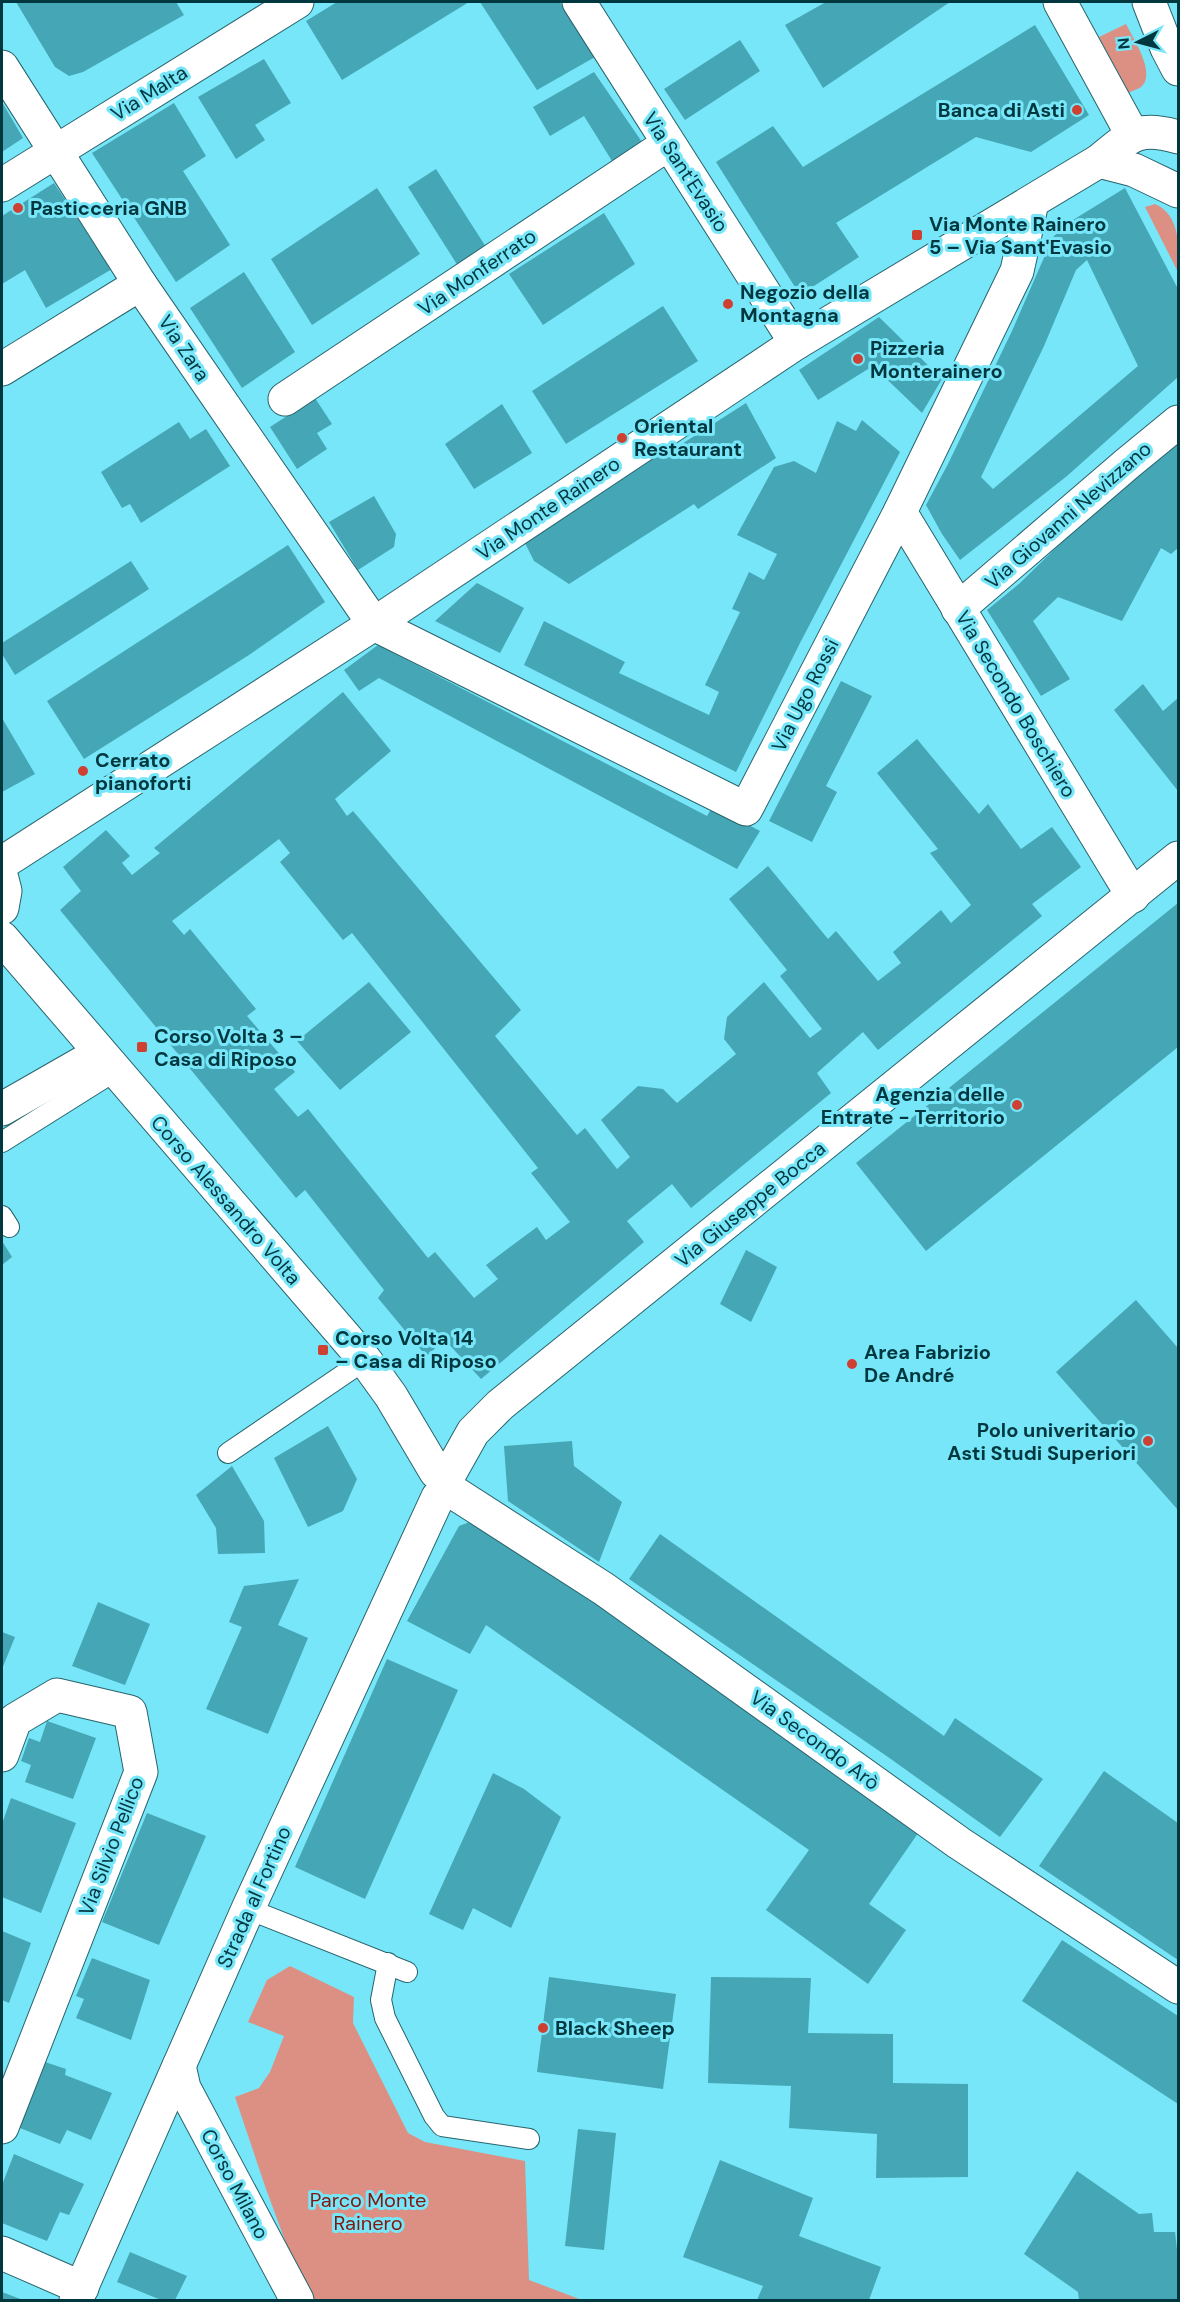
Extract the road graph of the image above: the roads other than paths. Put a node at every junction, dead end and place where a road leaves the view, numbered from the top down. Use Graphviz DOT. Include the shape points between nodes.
graph roads {
  1 [pos="297,2"];
  2 [pos="579,2"];
  3 [pos="1060,2"];
  4 [pos="1149,2"];
  5 [pos="2,67"];
  6 [pos="1179,69"];
  7 [pos="1132,134"];
  8 [pos="1179,137"];
  9 [pos="668,144"];
  10 [pos="56,150"];
  11 [pos="1100,161"];
  12 [pos="2,185"];
  13 [pos="1179,191"];
  14 [pos="1032,201"];
  15 [pos="140,284"];
  16 [pos="795,343"];
  17 [pos="2,369"];
  18 [pos="285,399"];
  19 [pos="1179,422"];
  20 [pos="900,512"];
  21 [pos="958,609"];
  22 [pos="374,624"];
  23 [pos="1179,858"];
  24 [pos="2,864"];
  25 [pos="2,879"];
  26 [pos="1132,896"];
  27 [pos="2,908"];
  28 [pos="2,938"];
  29 [pos="108,1062"];
  30 [pos="2,1109"];
  31 [pos="2,1142"];
  32 [pos="365,1360"];
  33 [pos="228,1453"];
  34 [pos="444,1483"];
  35 [pos="2,1755"];
  36 [pos="248,1909"];
  37 [pos="388,1963"];
  38 [pos="407,1972"];
  39 [pos="1179,1987"];
  40 [pos="179,2066"];
  41 [pos="2,2127"];
  42 [pos="529,2139"];
  43 [pos="2,2253"];
  44 [pos="79,2294"];
  45 [pos="297,2301"];
  1 -- 10 [label="street, Via Malta"];
  2 -- 9 [label="street, Via Sant'Evasio"];
  3 -- 7 [label="street"];
  4 -- 6 [label="street"];
  5 -- 10 [label="street, Via Zara"];
  7 -- 8 [label="street" via="1161,132"];
  7 -- 11 [label="street, Via Monte Rainero"];
  9 -- 16 [label="street, Via Sant'Evasio"];
  9 -- 18 [label="street, Via Monferrato"];
  10 -- 12 [label="street, Via Malta"];
  10 -- 15 [label="street, Via Zara"];
  11 -- 13 [label="street" via="1134,170"];
  11 -- 14 [label="street, Via Monte Rainero"];
  14 -- 16 [label="street, Via Monte Rainero"];
  14 -- 20 [label="street, Via Ugo Rossi" via="1017,271"];
  15 -- 17 [label="street"];
  15 -- 22 [label="street, Via Zara"];
  16 -- 22 [label="street, Via Monte Rainero"];
  19 -- 21 [label="street, Via Giovanni Nevizzano"];
  20 -- 21 [label="street, Via Secondo Boschiero"];
  20 -- 22 [label="street, Via Ugo Rossi" via="746,809"];
  21 -- 26 [label="street, Via Secondo Boschiero"];
  22 -- 24 [label="street, Via Monte Rainero"];
  23 -- 26 [label="street, Via Giuseppe Bocca"];
  25 -- 27 [label="street"];
  26 -- 34 [label="street, Via Giuseppe Bocca" via="500,1405 473,1432"];
  28 -- 29 [label="street, Corso Alessandro Volta"];
  29 -- 30 [label="street"];
  29 -- 31 [label="lane"];
  29 -- 32 [label="street, Corso Alessandro Volta"];
  32 -- 33 [label="lane"];
  32 -- 34 [label="street, Corso Alessandro Volta"];
  34 -- 36 [label="street, Strada al Fortino"];
  34 -- 39 [label="street, Via Secondo Arò" via="604,1589 959,1844"];
  35 -- 41 [label="street, Via Silvio Pellico" via="15,1720 57,1695 130,1712 141,1772"];
  36 -- 37 [label="lane"];
  36 -- 40 [label="street, Strada al Fortino"];
  37 -- 38 [label="lane"];
  37 -- 42 [label="lane" via="381,2000 385,2018 442,2126"];
  40 -- 44 [label="street, Strada al Fortino"];
  40 -- 45 [label="street, Corso Milano" via="184,2088"];
  43 -- 44 [label="street"];
}
